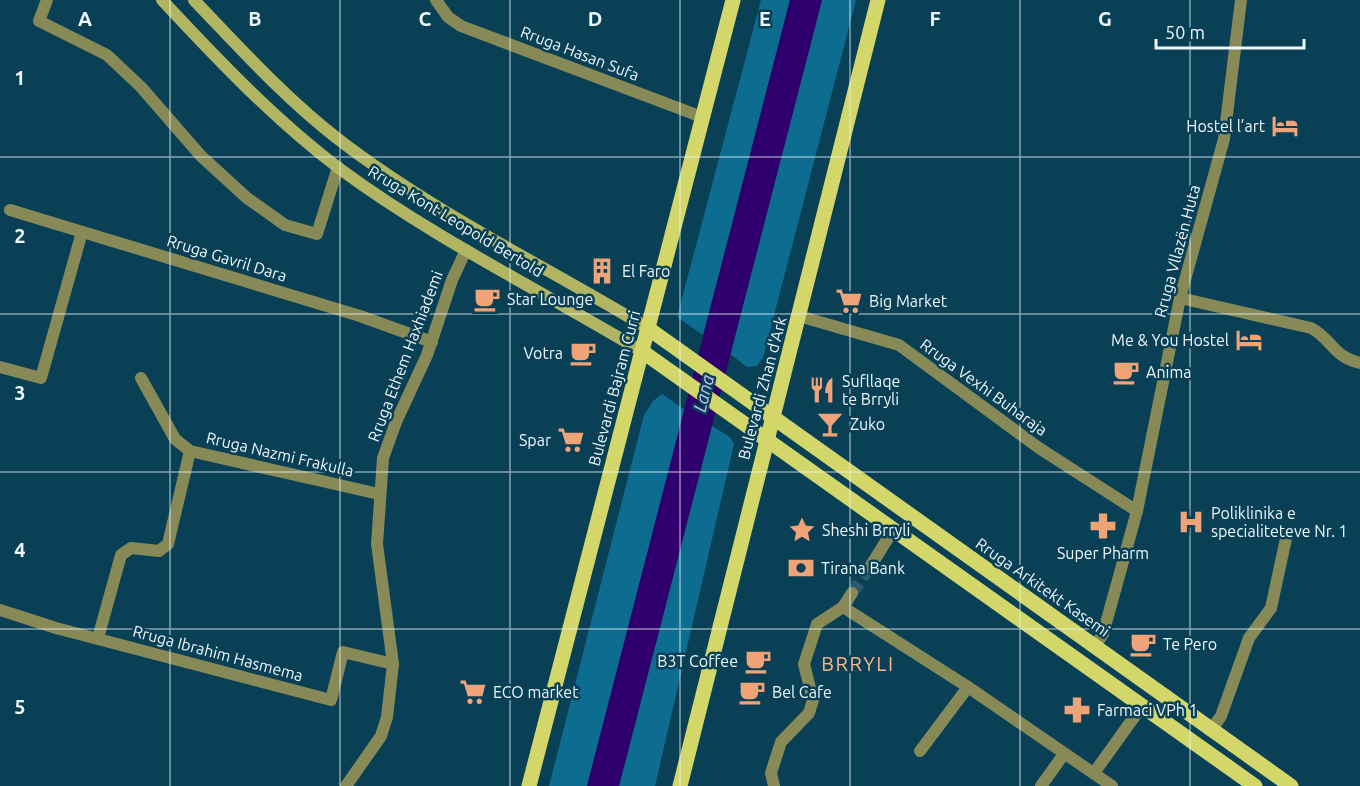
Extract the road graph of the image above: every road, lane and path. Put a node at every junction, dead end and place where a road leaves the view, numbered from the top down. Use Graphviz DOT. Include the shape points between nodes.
graph roads {
  1 [pos="47,0"];
  2 [pos="162,0"];
  3 [pos="194,0"];
  4 [pos="436,0"];
  5 [pos="733,0"];
  6 [pos="878,0"];
  7 [pos="1241,0"];
  8 [pos="702,117"];
  9 [pos="338,167"];
  10 [pos="10,210"];
  11 [pos="82,232"];
  12 [pos="466,250"];
  13 [pos="1180,298"];
  14 [pos="799,316"];
  15 [pos="649,329"];
  16 [pos="432,342"];
  17 [pos="643,352"];
  18 [pos="1360,363"];
  19 [pos="0,367"];
  20 [pos="141,378"];
  21 [pos="773,417"];
  22 [pos="767,440"];
  23 [pos="190,451"];
  24 [pos="379,494"];
  25 [pos="1137,511"];
  26 [pos="893,530"];
  27 [pos="1287,534"];
  28 [pos="870,567"];
  29 [pos="852,593"];
  30 [pos="843,607"];
  31 [pos="0,610"];
  32 [pos="98,638"];
  33 [pos="1095,646"];
  34 [pos="393,664"];
  35 [pos="968,687"];
  36 [pos="1142,706"];
  37 [pos="1212,729"];
  38 [pos="920,751"];
  39 [pos="1064,754"];
  40 [pos="1094,773"];
  41 [pos="346,786"];
  42 [pos="529,786"];
  43 [pos="680,786"];
  44 [pos="774,786"];
  45 [pos="1041,786"];
  46 [pos="1112,786"];
  47 [pos="1254,786"];
  48 [pos="1291,786"];
  1 -- 9 [label="street" via="39,21 107,55 141,87 201,156 285,225 316,234"];
  2 -- 9 [label="main road, Rruga Kont Leopold Bertold" via="283,121"];
  3 -- 15 [label="main road, Rruga Kont Leopold Bertold" via="284,93 338,138 405,186"];
  4 -- 8 [label="street, Rruga Hasan Sufa" via="448,17 461,26"];
  5 -- 8 [label="main road, Bulevardi Bajram Curri"];
  6 -- 14 [label="main road, Bulevardi Zhan d'Ark"];
  7 -- 13 [label="street, Rruga Vllazën Huta" via="1224,139"];
  8 -- 15 [label="main road, Bulevardi Bajram Curri"];
  9 -- 12 [label="main road, Rruga Kont Leopold Bertold" via="392,206"];
  10 -- 11 [label="street, Rruga Gavril Dara"];
  11 -- 16 [label="street, Rruga Gavril Dara" via="360,316"];
  11 -- 19 [label="street" via="41,378"];
  12 -- 16 [label="street, Rruga Ethem Haxhiademi"];
  12 -- 17 [label="main road, Rruga Kont Leopold Bertold"];
  13 -- 18 [label="street" via="1311,328 1325,338 1334,352"];
  13 -- 25 [label="street, Rruga Vllazën Huta"];
  14 -- 21 [label="main road, Bulevardi Zhan d'Ark"];
  14 -- 25 [label="street, Rruga Vexhi Buharaja" via="899,345 1039,448"];
  15 -- 17 [label="main road, Bulevardi Bajram Curri"];
  15 -- 21 [label="main road, Rruga Arkitekt Kasemi"];
  16 -- 24 [label="street, Rruga Ethem Haxhiademi" via="383,458"];
  17 -- 22 [label="main road"];
  17 -- 42 [label="main road, Bulevardi Bajram Curri"];
  20 -- 23 [label="street, Rruga Nazmi Frakulla" via="175,439"];
  21 -- 22 [label="main road, Bulevardi Zhan d'Ark"];
  21 -- 33 [label="main road, Rruga Arkitekt Kasemi"];
  22 -- 26 [label="main road"];
  22 -- 43 [label="main road, Bulevardi Zhan d'Ark"];
  23 -- 24 [label="street, Rruga Nazmi Frakulla"];
  23 -- 32 [label="street" via="168,544 159,551 131,548 121,555"];
  24 -- 34 [label="street, Rruga Ethem Haxhiademi" via="377,544"];
  25 -- 33 [label="street, Rruga Vllazën Huta" via="1103,634"];
  26 -- 28 [label="street"];
  26 -- 36 [label="main road"];
  27 -- 37 [label="street" via="1271,608 1250,638 1221,716"];
  29 -- 30 [label="street"];
  30 -- 35 [label="street"];
  30 -- 44 [label="street" via="817,624 804,664 813,700 809,713 781,742 771,773"];
  31 -- 32 [label="street, Rruga Ibrahim Hasmema"];
  32 -- 34 [label="street, Rruga Ibrahim Hasmema" via="331,700 343,652"];
  33 -- 37 [label="main road, Rruga Arkitekt Kasemi"];
  34 -- 41 [label="street, Rruga Ethem Haxhiademi" via="381,736"];
  35 -- 38 [label="street"];
  35 -- 39 [label="street"];
  36 -- 40 [label="street"];
  36 -- 47 [label="main road"];
  37 -- 48 [label="main road, Rruga Arkitekt Kasemi"];
  39 -- 40 [label="street"];
  39 -- 45 [label="street"];
  40 -- 46 [label="street"];
}
